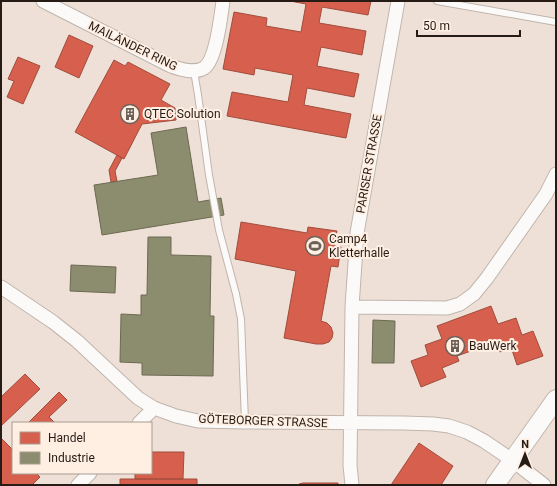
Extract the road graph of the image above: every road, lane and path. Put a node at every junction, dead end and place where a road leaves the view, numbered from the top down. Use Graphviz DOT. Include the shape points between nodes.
graph roads {
  1 [pos="43,1"];
  2 [pos="223,1"];
  3 [pos="398,1"];
  4 [pos="437,1"];
  5 [pos="556,22"];
  6 [pos="194,71"];
  7 [pos="556,174"];
  8 [pos="1,287"];
  9 [pos="352,307"];
  10 [pos="556,399"];
  11 [pos="154,408"];
  12 [pos="140,422"];
  13 [pos="245,422"];
  14 [pos="351,423"];
  15 [pos="512,460"];
  16 [pos="89,474"];
  17 [pos="78,485"];
  18 [pos="352,485"];
  19 [pos="495,485"];
  20 [pos="544,485"];
  1 -- 6 [label="street, MAILÄNDER RING" via="171,66"];
  2 -- 6 [label="street, MAILÄNDER RING" via="212,57 204,68"];
  3 -- 9 [label="street, PARISER STRASSE" via="357,232"];
  4 -- 5 [label="lane"];
  6 -- 13 [label="lane" via="215,210 241,319"];
  7 -- 9 [label="street" via="546,194 487,278 474,294 460,304 447,308"];
  8 -- 11 [label="street, GÖTEBORGER STRASSE" via="53,322 138,398"];
  9 -- 14 [label="street, PARISER STRASSE"];
  10 -- 15 [label="main road"];
  11 -- 12 [label="street"];
  11 -- 13 [label="street, GÖTEBORGER STRASSE" via="198,420"];
  13 -- 14 [label="street, GÖTEBORGER STRASSE"];
  14 -- 15 [label="street, GÖTEBORGER STRASSE" via="449,426 484,441"];
  14 -- 18 [label="street, PARISER STRASSE"];
  15 -- 19 [label="main road"];
  15 -- 20 [label="street, GÖTEBORGER STRASSE"];
  16 -- 17 [label="street"];
}
